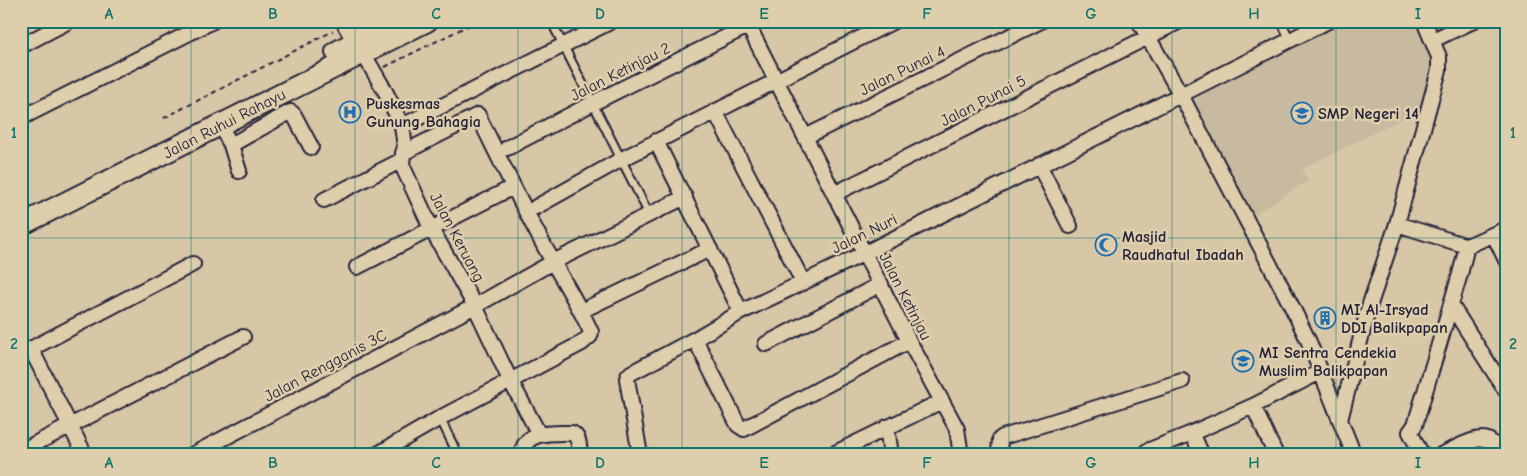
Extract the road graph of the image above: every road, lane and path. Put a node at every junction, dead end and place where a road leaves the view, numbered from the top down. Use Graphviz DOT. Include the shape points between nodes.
graph roads {
  1 [pos="69,21"];
  2 [pos="213,21"];
  3 [pos="393,21"];
  4 [pos="427,21"];
  5 [pos="477,21"];
  6 [pos="551,21"];
  7 [pos="612,21"];
  8 [pos="894,21"];
  9 [pos="1041,21"];
  10 [pos="1139,21"];
  11 [pos="1180,21"];
  12 [pos="1281,21"];
  13 [pos="1328,21"];
  14 [pos="1424,21"];
  15 [pos="1473,21"];
  16 [pos="751,23"];
  17 [pos="352,35"];
  18 [pos="1148,37"];
  19 [pos="1290,40"];
  20 [pos="1433,40"];
  21 [pos="21,46"];
  22 [pos="563,46"];
  23 [pos="374,72"];
  24 [pos="776,81"];
  25 [pos="1181,95"];
  26 [pos="593,104"];
  27 [pos="715,112"];
  28 [pos="21,118"];
  29 [pos="164,118"];
  30 [pos="220,125"];
  31 [pos="402,126"];
  32 [pos="806,138"];
  33 [pos="656,141"];
  34 [pos="232,145"];
  35 [pos="311,147"];
  36 [pos="507,148"];
  37 [pos="403,156"];
  38 [pos="620,160"];
  39 [pos="1039,165"];
  40 [pos="239,171"];
  41 [pos="513,187"];
  42 [pos="834,194"];
  43 [pos="685,197"];
  44 [pos="324,200"];
  45 [pos="536,208"];
  46 [pos="21,214"];
  47 [pos="649,214"];
  48 [pos="21,224"];
  49 [pos="1397,224"];
  50 [pos="1070,226"];
  51 [pos="432,230"];
  52 [pos="1500,232"];
  53 [pos="1467,246"];
  54 [pos="710,248"];
  55 [pos="865,253"];
  56 [pos="1506,260"];
  57 [pos="552,262"];
  58 [pos="193,264"];
  59 [pos="357,267"];
  60 [pos="803,282"];
  61 [pos="881,284"];
  62 [pos="475,306"];
  63 [pos="1451,306"];
  64 [pos="581,311"];
  65 [pos="741,312"];
  66 [pos="243,337"];
  67 [pos="694,339"];
  68 [pos="910,341"];
  69 [pos="766,344"];
  70 [pos="26,351"];
  71 [pos="1320,372"];
  72 [pos="510,380"];
  73 [pos="1182,381"];
  74 [pos="1506,391"];
  75 [pos="942,401"];
  76 [pos="1253,406"];
  77 [pos="440,418"];
  78 [pos="1340,420"];
  79 [pos="70,426"];
  80 [pos="887,426"];
  81 [pos="1192,433"];
  82 [pos="539,434"];
  83 [pos="640,449"];
  84 [pos="21,451"];
  85 [pos="380,454"];
  86 [pos="85,455"];
  87 [pos="192,455"];
  88 [pos="458,455"];
  89 [pos="522,455"];
  90 [pos="580,455"];
  91 [pos="831,455"];
  92 [pos="891,455"];
  93 [pos="961,455"];
  94 [pos="998,455"];
  95 [pos="1145,455"];
  96 [pos="1202,455"];
  97 [pos="1276,455"];
  98 [pos="1354,455"];
  99 [pos="1422,455"];
  100 [pos="1441,455"];
  101 [pos="1503,455"];
  1 -- 21 [label="street"];
  2 -- 28 [label="street"];
  3 -- 17 [label="main road, Jalan Ruhui Rahayu"];
  4 -- 17 [label="main road, Jalan Ruhui Rahayu"];
  5 -- 23 [label="path"];
  6 -- 22 [label="lane"];
  7 -- 22 [label="street"];
  8 -- 24 [label="street"];
  9 -- 32 [label="street, Jalan Punai 4"];
  10 -- 18 [label="street"];
  11 -- 18 [label="street, Jalan Punai 5"];
  12 -- 19 [label="lane"];
  13 -- 19 [label="street, Jalan Nuri"];
  14 -- 20 [label="street"];
  15 -- 20 [label="street"];
  16 -- 24 [label="street, Jalan Ketinjau"];
  16 -- 26 [label="street, Jalan Ketinjau 2"];
  17 -- 23 [label="street, Jalan Keruang"];
  17 -- 29 [label="path"];
  17 -- 30 [label="main road, Jalan Ruhui Rahayu"];
  17 -- 46 [label="main road, Jalan Ruhui Rahayu" via="221,115"];
  18 -- 25 [label="street"];
  18 -- 42 [label="street, Jalan Punai 5"];
  19 -- 25 [label="street, Jalan Nuri"];
  20 -- 49 [label="street" via="1439,57 1439,70"];
  22 -- 26 [label="lane"];
  22 -- 31 [label="street"];
  23 -- 31 [label="street, Jalan Keruang"];
  24 -- 27 [label="street"];
  24 -- 32 [label="street, Jalan Ketinjau"];
  25 -- 39 [label="street, Jalan Nuri"];
  25 -- 71 [label="street" via="1292,307"];
  26 -- 36 [label="street, Jalan Ketinjau 2"];
  26 -- 38 [label="lane"];
  27 -- 33 [label="street"];
  27 -- 60 [label="street"];
  30 -- 34 [label="street"];
  30 -- 48 [label="main road, Jalan Ruhui Rahayu"];
  31 -- 37 [label="street, Jalan Keruang"];
  32 -- 42 [label="street, Jalan Ketinjau"];
  33 -- 38 [label="street"];
  33 -- 43 [label="street"];
  34 -- 35 [label="street" via="291,112"];
  34 -- 40 [label="street"];
  37 -- 41 [label="street" via="478,114"];
  37 -- 44 [label="street"];
  37 -- 51 [label="street, Jalan Keruang" via="402,165"];
  38 -- 45 [label="street"];
  38 -- 47 [label="lane"];
  39 -- 50 [label="street"];
  39 -- 55 [label="street, Jalan Nuri"];
  41 -- 51 [label="street"];
  41 -- 57 [label="street"];
  42 -- 55 [label="street, Jalan Ketinjau"];
  43 -- 47 [label="street, Jalan Rengganis 3C"];
  43 -- 54 [label="street"];
  47 -- 57 [label="street, Jalan Rengganis 3C"];
  49 -- 53 [label="street"];
  49 -- 78 [label="street" via="1368,310"];
  51 -- 59 [label="street"];
  51 -- 62 [label="street, Jalan Keruang"];
  52 -- 53 [label="street"];
  52 -- 56 [label="street"];
  53 -- 63 [label="street"];
  54 -- 64 [label="street"];
  54 -- 65 [label="street"];
  55 -- 60 [label="street, Jalan Nuri"];
  55 -- 61 [label="street, Jalan Ketinjau"];
  57 -- 62 [label="street, Jalan Rengganis 3C"];
  57 -- 64 [label="street"];
  58 -- 70 [label="street"];
  60 -- 65 [label="street, Jalan Nuri"];
  61 -- 68 [label="street, Jalan Ketinjau"];
  61 -- 69 [label="street"];
  62 -- 72 [label="street, Jalan Keruang"];
  62 -- 87 [label="street, Jalan Rengganis 3C"];
  63 -- 74 [label="street"];
  63 -- 99 [label="street" via="1415,425 1410,432"];
  64 -- 72 [label="street" via="591,332 587,340"];
  65 -- 67 [label="street, Jalan Nuri"];
  66 -- 79 [label="street"];
  67 -- 68 [label="street" via="738,425 744,429"];
  67 -- 83 [label="street, Jalan Nuri" via="628,376"];
  68 -- 75 [label="street, Jalan Ketinjau"];
  70 -- 79 [label="street"];
  71 -- 76 [label="street"];
  71 -- 78 [label="street"];
  72 -- 77 [label="street"];
  72 -- 82 [label="street, Jalan Keruang"];
  73 -- 94 [label="street" via="1003,437"];
  75 -- 80 [label="street"];
  75 -- 93 [label="street, Jalan Ketinjau" via="957,429"];
  76 -- 81 [label="street"];
  76 -- 97 [label="street"];
  77 -- 85 [label="street"];
  77 -- 88 [label="lane"];
  78 -- 98 [label="street"];
  79 -- 84 [label="street"];
  79 -- 86 [label="street"];
  80 -- 91 [label="street"];
  80 -- 92 [label="street"];
  81 -- 95 [label="street" via="1147,451"];
  81 -- 96 [label="street"];
  82 -- 89 [label="street" via="526,442"];
  82 -- 90 [label="street" via="572,433 577,437"];
  100 -- 101 [label="street" via="1481,439 1488,440"];
}
